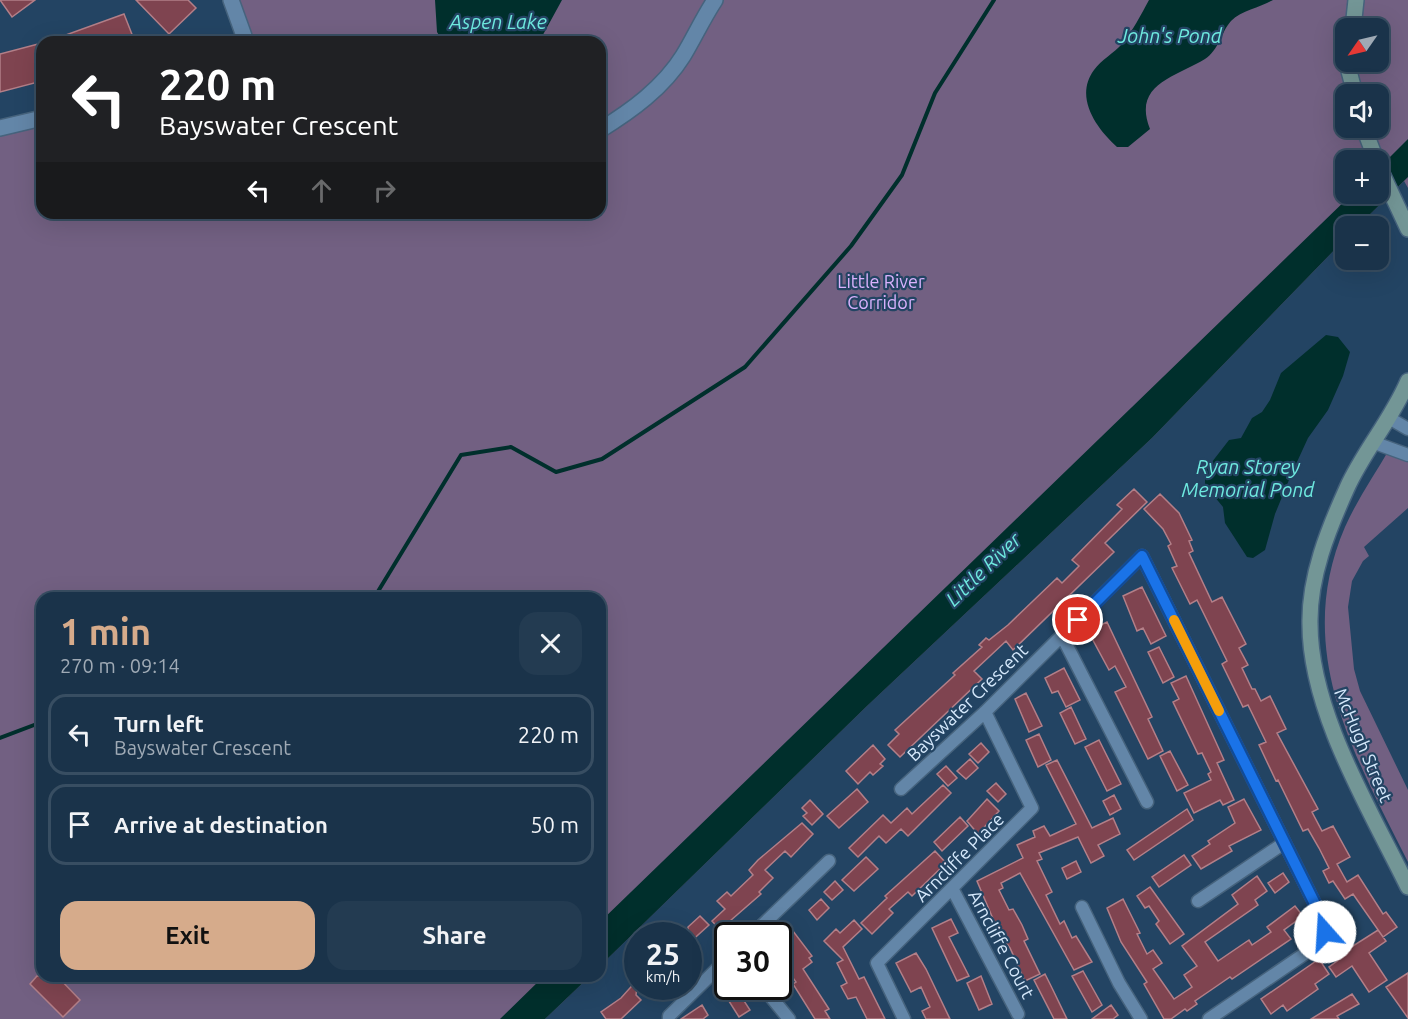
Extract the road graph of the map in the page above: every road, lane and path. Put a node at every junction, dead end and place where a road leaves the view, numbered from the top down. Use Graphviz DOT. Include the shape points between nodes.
graph roads {
  1 [pos="231,0"];
  2 [pos="716,0"];
  3 [pos="1356,0"];
  4 [pos="1354,18"];
  5 [pos="244,36"];
  6 [pos="36,119"];
  7 [pos="606,126"];
  8 [pos="0,128"];
  9 [pos="1389,189"];
  10 [pos="1407,227"];
  11 [pos="1408,381"];
  12 [pos="1389,418"];
  13 [pos="1408,429"];
  14 [pos="1375,443"];
  15 [pos="1408,455"];
  16 [pos="1062,636"];
  17 [pos="985,712"];
  18 [pos="902,789"];
  19 [pos="1147,802"];
  20 [pos="1284,843"];
  21 [pos="829,861"];
  22 [pos="1408,887"];
  23 [pos="953,890"];
  24 [pos="1198,901"];
  25 [pos="1082,907"];
  26 [pos="766,922"];
  27 [pos="714,972"];
  28 [pos="774,1000"];
  29 [pos="1018,1014"];
  30 [pos="669,1019"];
  31 [pos="789,1019"];
  32 [pos="904,1019"];
  33 [pos="1141,1019"];
  34 [pos="1209,1019"];
  1 -- 5 [label="street"];
  2 -- 7 [label="street" via="681,59 661,83"];
  3 -- 4 [label="main road"];
  6 -- 8 [label="street"];
  9 -- 10 [label="main road"];
  11 -- 12 [label="main road, McHugh Street"];
  12 -- 13 [label="street"];
  12 -- 14 [label="main road, McHugh Street"];
  14 -- 15 [label="street"];
  14 -- 22 [label="main road, McHugh Street" via="1348,485 1325,542 1310,624 1321,701"];
  16 -- 17 [label="street, Bayswater Crescent"];
  16 -- 19 [label="street"];
  16 -- 20 [label="street, Bayswater Crescent" via="1142,556"];
  17 -- 18 [label="street, Bayswater Crescent"];
  17 -- 23 [label="street, Arncliffe Place" via="1032,808"];
  20 -- 24 [label="street"];
  20 -- 34 [label="street, Bayswater Crescent" via="1321,916 1325,932 1318,945"];
  21 -- 26 [label="street"];
  23 -- 29 [label="street, Arncliffe Court"];
  23 -- 32 [label="street, Arncliffe Place" via="877,963"];
  25 -- 33 [label="street"];
  27 -- 30 [label="street"];
  28 -- 31 [label="street"];
}
